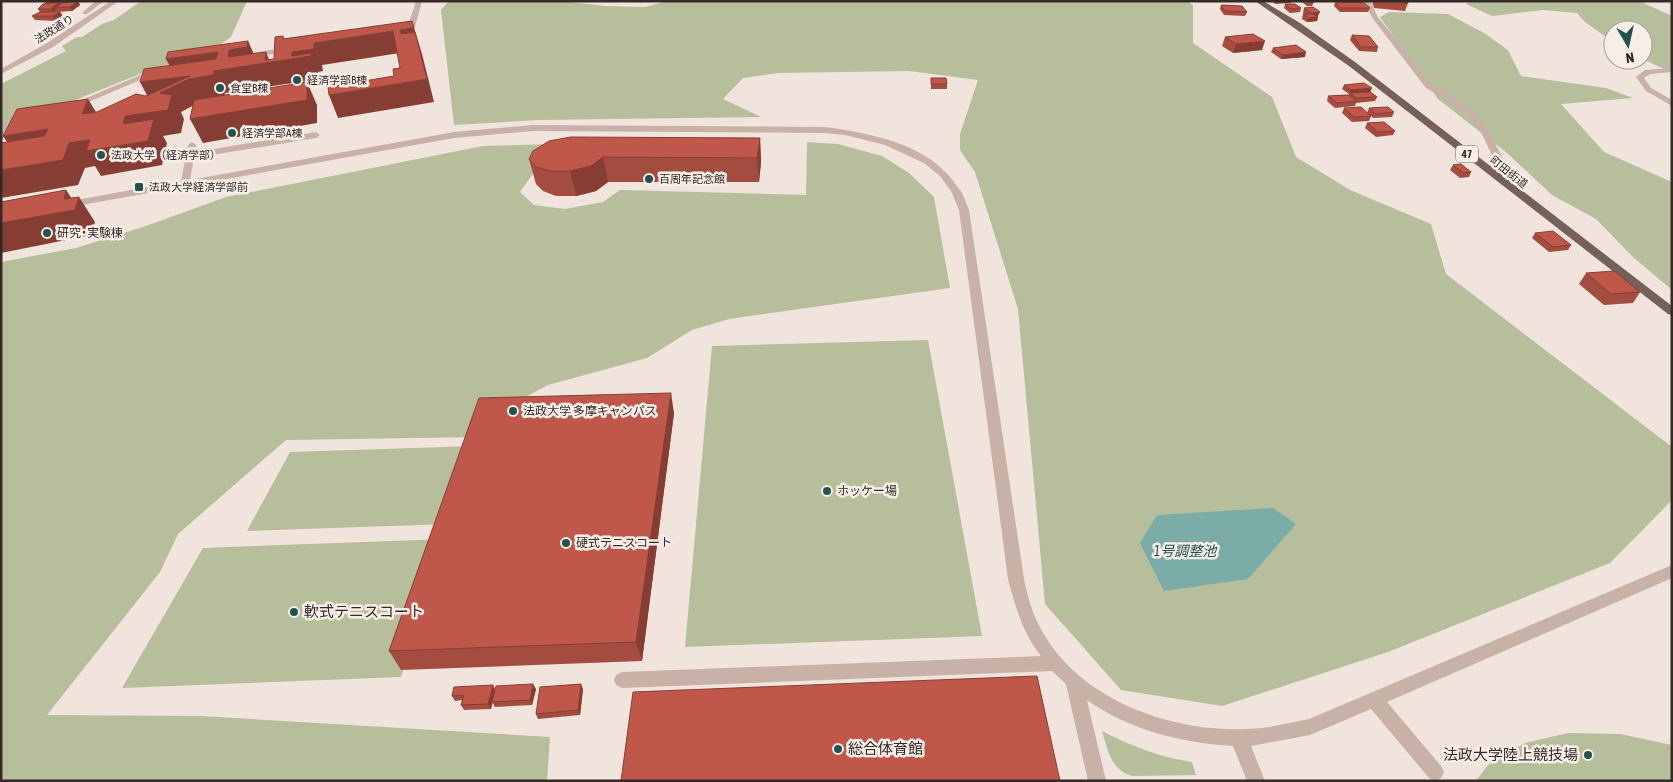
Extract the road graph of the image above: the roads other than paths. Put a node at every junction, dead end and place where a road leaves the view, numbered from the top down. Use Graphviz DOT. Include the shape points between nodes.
graph roads {
  1 [pos="101,1"];
  2 [pos="116,1"];
  3 [pos="419,1"];
  4 [pos="1258,1"];
  5 [pos="1366,1"];
  6 [pos="389,35"];
  7 [pos="302,48"];
  8 [pos="244,56"];
  9 [pos="1,63"];
  10 [pos="163,70"];
  11 [pos="1672,70"];
  12 [pos="1,72"];
  13 [pos="1672,104"];
  14 [pos="66,109"];
  15 [pos="1,128"];
  16 [pos="21,132"];
  17 [pos="316,135"];
  18 [pos="192,145"];
  19 [pos="190,156"];
  20 [pos="1501,180"];
  21 [pos="185,183"];
  22 [pos="50,208"];
  23 [pos="1672,312"];
  24 [pos="1672,571"];
  25 [pos="1057,664"];
  26 [pos="622,680"];
  27 [pos="1074,682"];
  28 [pos="1374,699"];
  29 [pos="1239,738"];
  30 [pos="1435,772"];
  31 [pos="1096,781"];
  32 [pos="1256,781"];
  1 -- 9 [label="street, 法政通り"];
  2 -- 12 [label="street, 法政通り" via="50,45"];
  3 -- 6 [label="street" via="411,27"];
  4 -- 20 [label="main road, 町田街道 / 47" via="1340,54"];
  5 -- 20 [label="street" via="1429,86 1475,118 1504,170"];
  7 -- 8 [label="street"];
  10 -- 14 [label="street"];
  11 -- 13 [label="street" via="1648,72 1640,77 1647,88"];
  15 -- 16 [label="street" via="32,123"];
  17 -- 19 [label="street"];
  18 -- 19 [label="street"];
  19 -- 21 [label="street"];
  20 -- 23 [label="main road, 町田街道 / 47"];
  21 -- 22 [label="street"];
  21 -- 25 [label="street" via="454,135 533,128 825,130 874,138 916,154 949,180 961,199 1016,579 1028,619 1040,643"];
  24 -- 28 [label="street"];
  25 -- 26 [label="street"];
  25 -- 27 [label="street"];
  27 -- 29 [label="street" via="1095,698 1160,727 1204,736"];
  27 -- 31 [label="street"];
  28 -- 29 [label="street" via="1310,727"];
  28 -- 30 [label="street"];
  29 -- 32 [label="street"];
}
